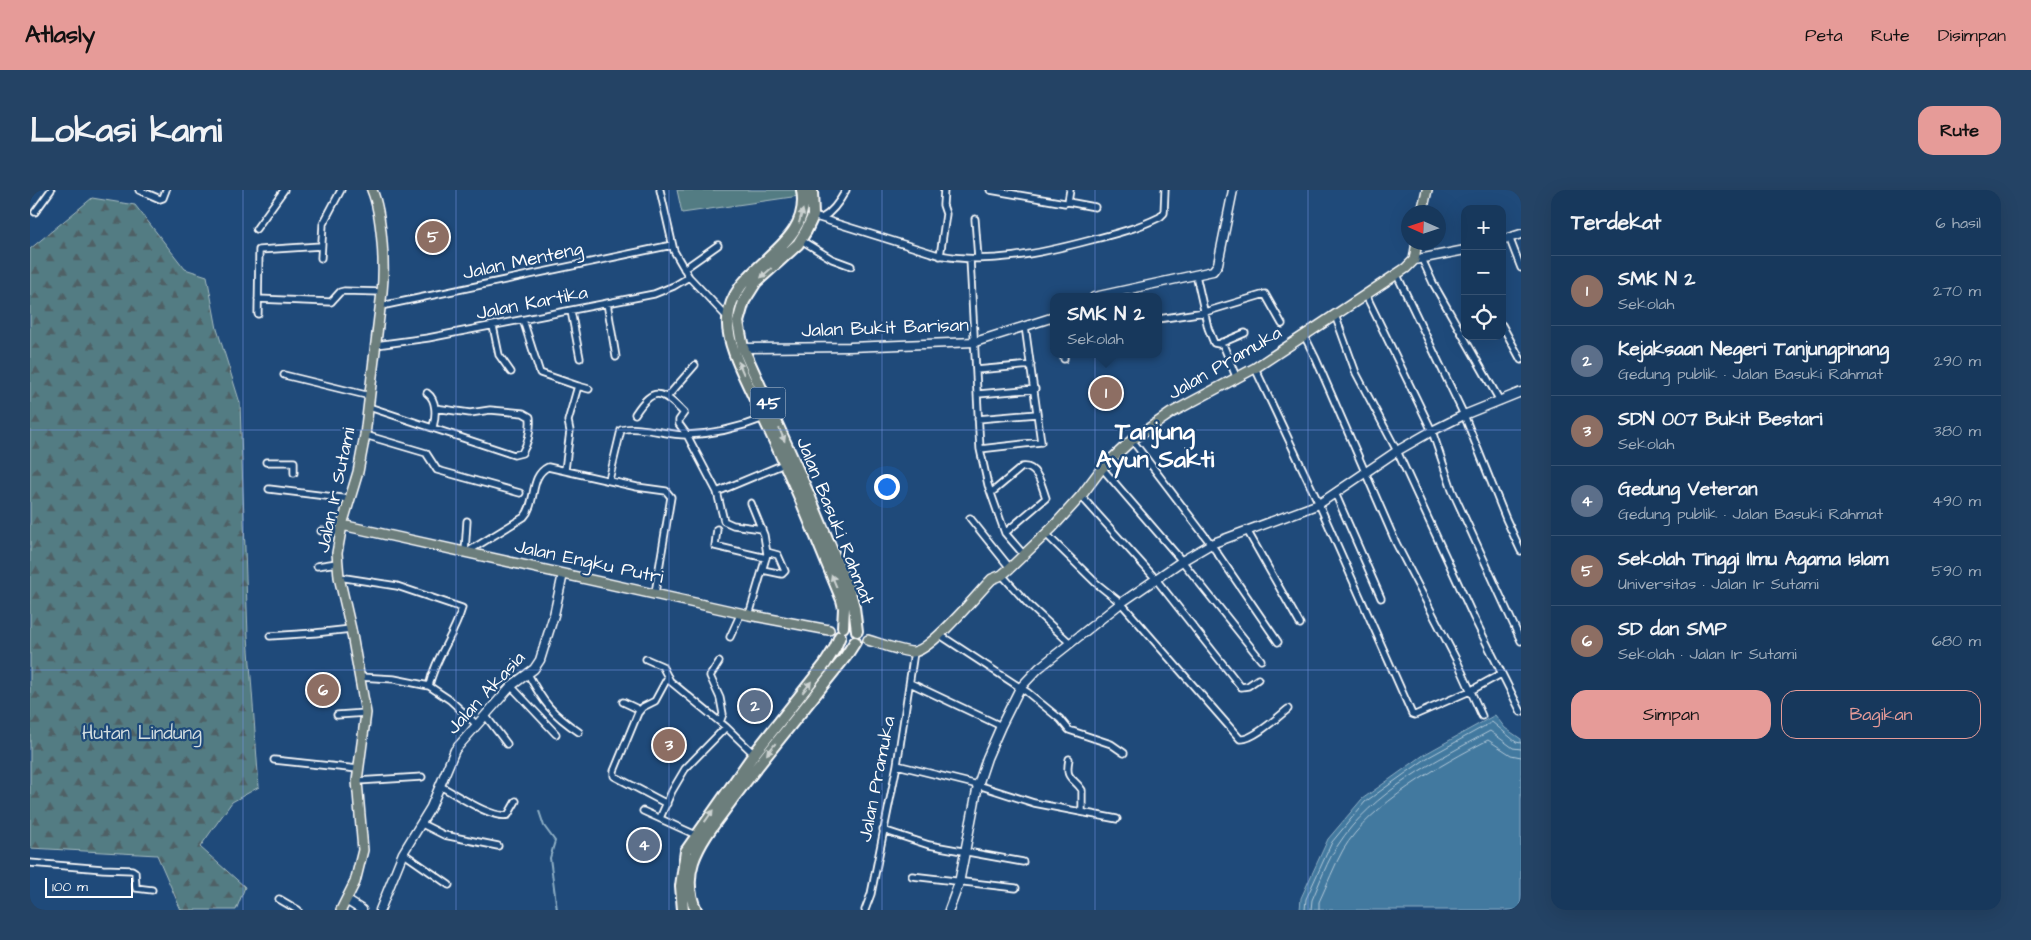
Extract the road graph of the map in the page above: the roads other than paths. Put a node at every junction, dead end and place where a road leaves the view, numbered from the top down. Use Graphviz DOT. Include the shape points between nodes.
graph roads {
  1 [pos="51,190"];
  2 [pos="139,190"];
  3 [pos="166,190"];
  4 [pos="284,190"];
  5 [pos="341,190"];
  6 [pos="660,190"];
  7 [pos="802,190"];
  8 [pos="812,190"];
  9 [pos="846,190"];
  10 [pos="944,190"];
  11 [pos="990,190"];
  12 [pos="1070,190"];
  13 [pos="1166,190"];
  14 [pos="1233,190"];
  15 [pos="1427,190"];
  16 [pos="376,192"];
  17 [pos="1068,202"];
  18 [pos="1424,205"];
  19 [pos="1096,207"];
  20 [pos="35,212"];
  21 [pos="817,217"];
  22 [pos="975,219"];
  23 [pos="256,229"];
  24 [pos="1521,234"];
  25 [pos="1506,239"];
  26 [pos="801,240"];
  27 [pos="672,245"];
  28 [pos="718,245"];
  29 [pos="321,246"];
  30 [pos="1417,250"];
  31 [pos="1461,253"];
  32 [pos="779,255"];
  33 [pos="940,256"];
  34 [pos="321,258"];
  35 [pos="978,258"];
  36 [pos="970,259"];
  37 [pos="1418,260"];
  38 [pos="851,266"];
  39 [pos="1521,268"];
  40 [pos="684,269"];
  41 [pos="1397,274"];
  42 [pos="1196,275"];
  43 [pos="689,277"];
  44 [pos="382,292"];
  45 [pos="1113,293"];
  46 [pos="1366,295"];
  47 [pos="258,298"];
  48 [pos="607,303"];
  49 [pos="381,306"];
  50 [pos="570,311"];
  51 [pos="1204,312"];
  52 [pos="258,314"];
  53 [pos="1335,315"];
  54 [pos="728,318"];
  55 [pos="1050,318"];
  56 [pos="1162,318"];
  57 [pos="523,320"];
  58 [pos="1282,324"];
  59 [pos="493,326"];
  60 [pos="1025,326"];
  61 [pos="1506,332"];
  62 [pos="1245,333"];
  63 [pos="1304,335"];
  64 [pos="975,342"];
  65 [pos="1222,342"];
  66 [pos="376,345"];
  67 [pos="743,348"];
  68 [pos="616,357"];
  69 [pos="580,358"];
  70 [pos="1521,360"];
  71 [pos="694,365"];
  72 [pos="1031,365"];
  73 [pos="1255,368"];
  74 [pos="976,370"];
  75 [pos="511,372"];
  76 [pos="284,375"];
  77 [pos="1237,379"];
  78 [pos="578,386"];
  79 [pos="589,389"];
  80 [pos="1035,389"];
  81 [pos="1521,392"];
  82 [pos="427,393"];
  83 [pos="978,394"];
  84 [pos="370,396"];
  85 [pos="668,396"];
  86 [pos="1500,401"];
  87 [pos="369,407"];
  88 [pos="435,408"];
  89 [pos="635,414"];
  90 [pos="1037,414"];
  91 [pos="1464,415"];
  92 [pos="769,416"];
  93 [pos="978,419"];
  94 [pos="433,427"];
  95 [pos="1432,431"];
  96 [pos="365,435"];
  97 [pos="687,435"];
  98 [pos="1132,440"];
  99 [pos="980,449"];
  100 [pos="1397,451"];
  101 [pos="266,462"];
  102 [pos="784,464"];
  103 [pos="1102,468"];
  104 [pos="564,470"];
  105 [pos="1366,472"];
  106 [pos="294,473"];
  107 [pos="609,480"];
  108 [pos="269,489"];
  109 [pos="717,492"];
  110 [pos="520,493"];
  111 [pos="991,493"];
  112 [pos="1335,493"];
  113 [pos="1081,496"];
  114 [pos="350,499"];
  115 [pos="751,504"];
  116 [pos="1319,504"];
  117 [pos="970,518"];
  118 [pos="467,521"];
  119 [pos="341,529"];
  120 [pos="717,529"];
  121 [pos="762,530"];
  122 [pos="321,531"];
  123 [pos="1248,532"];
  124 [pos="1005,533"];
  125 [pos="1046,534"];
  126 [pos="1212,544"];
  127 [pos="1521,551"];
  128 [pos="466,552"];
  129 [pos="767,555"];
  130 [pos="1024,555"];
  131 [pos="1182,561"];
  132 [pos="337,563"];
  133 [pos="317,566"];
  134 [pos="1010,568"];
  135 [pos="763,570"];
  136 [pos="563,574"];
  137 [pos="1002,575"];
  138 [pos="339,578"];
  139 [pos="1155,578"];
  140 [pos="655,593"];
  141 [pos="1381,598"];
  142 [pos="1121,603"];
  143 [pos="745,614"];
  144 [pos="1300,624"];
  145 [pos="351,628"];
  146 [pos="829,630"];
  147 [pos="841,632"];
  148 [pos="940,635"];
  149 [pos="270,636"];
  150 [pos="730,637"];
  151 [pos="856,637"];
  152 [pos="868,640"];
  153 [pos="1521,641"];
  154 [pos="1278,642"];
  155 [pos="1070,643"];
  156 [pos="914,652"];
  157 [pos="646,659"];
  158 [pos="1261,660"];
  159 [pos="719,662"];
  160 [pos="528,674"];
  161 [pos="1501,674"];
  162 [pos="359,677"];
  163 [pos="668,677"];
  164 [pos="1258,678"];
  165 [pos="910,683"];
  166 [pos="429,686"];
  167 [pos="511,686"];
  168 [pos="1020,688"];
  169 [pos="1470,691"];
  170 [pos="623,702"];
  171 [pos="640,710"];
  172 [pos="1288,710"];
  173 [pos="1521,712"];
  174 [pos="366,713"];
  175 [pos="337,715"];
  176 [pos="485,715"];
  177 [pos="1482,716"];
  178 [pos="720,722"];
  179 [pos="476,724"];
  180 [pos="1001,726"];
  181 [pos="726,727"];
  182 [pos="579,732"];
  183 [pos="556,734"];
  184 [pos="507,744"];
  185 [pos="1124,753"];
  186 [pos="754,754"];
  187 [pos="1069,759"];
  188 [pos="274,760"];
  189 [pos="898,765"];
  190 [pos="358,769"];
  191 [pos="422,778"];
  192 [pos="357,781"];
  193 [pos="978,785"];
  194 [pos="440,786"];
  195 [pos="726,800"];
  196 [pos="516,801"];
  197 [pos="666,804"];
  198 [pos="643,811"];
  199 [pos="1082,811"];
  200 [pos="660,818"];
  201 [pos="1117,819"];
  202 [pos="422,824"];
  203 [pos="883,830"];
  204 [pos="696,835"];
  205 [pos="498,846"];
  206 [pos="966,852"];
  207 [pos="403,854"];
  208 [pos="1023,862"];
  209 [pos="30,863"];
  210 [pos="912,876"];
  211 [pos="960,882"];
  212 [pos="449,885"];
  213 [pos="1016,888"];
  214 [pos="152,890"];
  215 [pos="279,899"];
  216 [pos="346,900"];
  217 [pos="298,910"];
  218 [pos="341,910"];
  219 [pos="362,910"];
  220 [pos="380,910"];
  221 [pos="683,910"];
  222 [pos="696,910"];
  223 [pos="864,910"];
  224 [pos="949,910"];
  1 -- 20 [label="street"];
  2 -- 3 [label="street" via="161,199"];
  4 -- 23 [label="street"];
  5 -- 29 [label="street" via="323,224"];
  6 -- 27 [label="street"];
  32 -- 7 [label="highway, Jalan Basuki Rahmat / 45, one-way" via="798,226 804,201"];
  8 -- 21 [label="highway, Jalan Basuki Rahmat / 45"];
  9 -- 21 [label="street" via="828,215"];
  10 -- 33 [label="street" via="942,204 946,214"];
  11 -- 17 [label="street"];
  12 -- 17 [label="street"];
  13 -- 35 [label="street" via="1164,213 1160,218 1136,228 1042,253"];
  14 -- 42 [label="street" via="1218,264 1212,271"];
  15 -- 18 [label="main road"];
  16 -- 44 [label="main road, Jalan Ir Sutami" via="384,275"];
  17 -- 19 [label="street"];
  21 -- 26 [label="highway, Jalan Basuki Rahmat / 45"];
  21 -- 33 [label="street"];
  22 -- 35 [label="street"];
  24 -- 25 [label="street"];
  25 -- 39 [label="street"];
  26 -- 32 [label="highway, Jalan Basuki Rahmat / 45"];
  26 -- 38 [label="street" via="832,259"];
  27 -- 40 [label="street"];
  27 -- 49 [label="street, Jalan Menteng"];
  28 -- 40 [label="street"];
  29 -- 34 [label="street"];
  29 -- 47 [label="street" via="260,249"];
  30 -- 37 [label="main road"];
  31 -- 37 [label="street"];
  32 -- 54 [label="highway, Jalan Basuki Rahmat / 45" via="748,276 731,305"];
  32 -- 67 [label="highway, Jalan Basuki Rahmat / 45, one-way" via="756,282 740,310 738,322"];
  33 -- 36 [label="street"];
  35 -- 36 [label="street"];
  36 -- 64 [label="street"];
  37 -- 41 [label="main road, Jalan Pramuka"];
  37 -- 86 [label="street"];
  40 -- 43 [label="street"];
  41 -- 46 [label="main road, Jalan Pramuka"];
  41 -- 91 [label="street"];
  42 -- 45 [label="street"];
  42 -- 51 [label="street"];
  43 -- 48 [label="street, Jalan Kartika" via="660,293"];
  43 -- 54 [label="street"];
  44 -- 47 [label="street" via="344,291 330,302"];
  44 -- 49 [label="main road, Jalan Ir Sutami"];
  46 -- 53 [label="main road, Jalan Pramuka"];
  46 -- 95 [label="street"];
  47 -- 52 [label="street"];
  48 -- 50 [label="street, Jalan Kartika"];
  48 -- 68 [label="street"];
  49 -- 66 [label="main road, Jalan Ir Sutami"];
  50 -- 57 [label="street, Jalan Kartika"];
  50 -- 69 [label="street"];
  51 -- 56 [label="street"];
  51 -- 58 [label="street" via="1266,294"];
  51 -- 65 [label="street" via="1214,344"];
  53 -- 63 [label="main road, Jalan Pramuka"];
  53 -- 100 [label="street" via="1356,373"];
  92 -- 54 [label="highway, Jalan Basuki Rahmat / 45, one-way" via="733,348"];
  55 -- 60 [label="street, Jalan Bukit Barisan"];
  57 -- 59 [label="street, Jalan Kartika"];
  57 -- 78 [label="street" via="540,373"];
  59 -- 66 [label="street, Jalan Kartika"];
  59 -- 75 [label="street" via="499,355"];
  60 -- 64 [label="street, Jalan Bukit Barisan"];
  60 -- 72 [label="street"];
  61 -- 70 [label="street"];
  62 -- 65 [label="street"];
  63 -- 73 [label="main road, Jalan Pramuka"];
  63 -- 105 [label="street"];
  64 -- 67 [label="street, Jalan Bukit Barisan"];
  64 -- 74 [label="street"];
  65 -- 77 [label="street"];
  66 -- 84 [label="main road, Jalan Ir Sutami"];
  67 -- 92 [label="highway, Jalan Basuki Rahmat / 45"];
  71 -- 85 [label="street"];
  72 -- 74 [label="street"];
  72 -- 80 [label="street"];
  73 -- 77 [label="main road, Jalan Pramuka"];
  73 -- 116 [label="street"];
  74 -- 83 [label="street"];
  76 -- 84 [label="street"];
  77 -- 98 [label="main road, Jalan Pramuka" via="1171,414"];
  78 -- 79 [label="street"];
  78 -- 104 [label="street" via="568,421 570,431"];
  80 -- 83 [label="street"];
  80 -- 90 [label="street"];
  81 -- 86 [label="street"];
  82 -- 88 [label="street"];
  83 -- 93 [label="street"];
  84 -- 87 [label="main road, Jalan Ir Sutami"];
  85 -- 89 [label="street" via="650,396"];
  85 -- 97 [label="street" via="684,413 678,422"];
  86 -- 91 [label="street"];
  87 -- 94 [label="street"];
  87 -- 96 [label="main road, Jalan Ir Sutami"];
  88 -- 94 [label="street"];
  88 -- 94 [label="street" via="470,413 490,410 523,413 530,417 531,426 526,447 522,453 514,455"];
  90 -- 93 [label="street"];
  90 -- 99 [label="street" via="1041,442"];
  91 -- 95 [label="street"];
  91 -- 127 [label="street"];
  92 -- 97 [label="street" via="730,430"];
  92 -- 102 [label="highway, Jalan Basuki Rahmat / 45"];
  92 -- 151 [label="highway, Jalan Basuki Rahmat / 45, one-way" via="851,596"];
  93 -- 99 [label="street"];
  95 -- 100 [label="street"];
  95 -- 153 [label="street" via="1452,490"];
  96 -- 110 [label="street" via="426,454 437,470"];
  96 -- 114 [label="main road, Jalan Ir Sutami"];
  97 -- 107 [label="street" via="620,430"];
  97 -- 109 [label="street"];
  98 -- 103 [label="main road, Jalan Pramuka"];
  98 -- 126 [label="street"];
  99 -- 111 [label="street"];
  100 -- 105 [label="street"];
  100 -- 161 [label="street"];
  101 -- 106 [label="street" via="294,462"];
  102 -- 109 [label="street"];
  147 -- 102 [label="highway, Jalan Basuki Rahmat / 45, one-way" via="842,600"];
  103 -- 113 [label="main road, Jalan Pramuka"];
  103 -- 131 [label="street"];
  104 -- 107 [label="street"];
  104 -- 128 [label="street" via="548,467 542,470 524,517"];
  105 -- 112 [label="street"];
  105 -- 169 [label="street" via="1396,543"];
  107 -- 140 [label="street" via="669,493 671,497"];
  108 -- 114 [label="street"];
  109 -- 121 [label="street" via="724,521"];
  111 -- 124 [label="street"];
  111 -- 124 [label="street" via="1024,466 1033,470 1046,498"];
  112 -- 116 [label="street"];
  112 -- 141 [label="street"];
  113 -- 125 [label="main road, Jalan Pramuka"];
  113 -- 139 [label="street"];
  114 -- 119 [label="main road, Jalan Ir Sutami"];
  115 -- 121 [label="street"];
  116 -- 123 [label="street"];
  116 -- 169 [label="street" via="1412,714"];
  117 -- 134 [label="street"];
  118 -- 128 [label="street"];
  119 -- 122 [label="street"];
  119 -- 128 [label="main road, Jalan Engku Putri"];
  119 -- 132 [label="main road, Jalan Ir Sutami"];
  120 -- 129 [label="street" via="715,546"];
  121 -- 129 [label="street"];
  123 -- 126 [label="street"];
  123 -- 144 [label="street"];
  124 -- 130 [label="street"];
  125 -- 130 [label="main road, Jalan Pramuka"];
  125 -- 142 [label="street"];
  126 -- 131 [label="street"];
  126 -- 154 [label="street"];
  128 -- 136 [label="main road, Jalan Engku Putri"];
  129 -- 135 [label="street"];
  129 -- 135 [label="street" via="778,555 785,571 782,574"];
  130 -- 134 [label="main road, Jalan Pramuka"];
  131 -- 139 [label="street"];
  131 -- 158 [label="street"];
  132 -- 133 [label="street"];
  132 -- 138 [label="main road, Jalan Ir Sutami"];
  134 -- 137 [label="main road, Jalan Pramuka"];
  135 -- 143 [label="street"];
  136 -- 140 [label="main road, Jalan Engku Putri"];
  136 -- 160 [label="street, Jalan Akasia" via="542,655"];
  137 -- 148 [label="main road, Jalan Pramuka" via="992,579"];
  137 -- 155 [label="street"];
  138 -- 145 [label="main road, Jalan Ir Sutami"];
  138 -- 166 [label="street" via="397,586 462,608 435,664"];
  139 -- 142 [label="street"];
  139 -- 164 [label="street" via="1241,687"];
  140 -- 143 [label="main road, Jalan Engku Putri"];
  142 -- 155 [label="street"];
  142 -- 172 [label="street" via="1240,739 1253,735"];
  143 -- 146 [label="main road, Jalan Engku Putri"];
  143 -- 150 [label="street"];
  145 -- 149 [label="street"];
  145 -- 162 [label="main road, Jalan Ir Sutami"];
  146 -- 147 [label="street"];
  147 -- 151 [label="highway, Jalan Basuki Rahmat" via="850,626"];
  147 -- 151 [label="highway" via="841,641 847,644"];
  186 -- 147 [label="highway, Jalan Basuki Rahmat / 45, one-way" via="825,664"];
  148 -- 156 [label="main road, Jalan Pramuka"];
  148 -- 168 [label="street"];
  151 -- 152 [label="street"];
  151 -- 195 [label="highway, Jalan Basuki Rahmat / 45, one-way" via="846,656"];
  152 -- 156 [label="main road"];
  155 -- 168 [label="street"];
  156 -- 165 [label="street, Jalan Pramuka"];
  157 -- 163 [label="street" via="662,666"];
  159 -- 178 [label="street" via="710,676 720,694 723,714"];
  160 -- 167 [label="street, Jalan Akasia"];
  160 -- 182 [label="street" via="556,715"];
  161 -- 169 [label="street"];
  161 -- 173 [label="street"];
  162 -- 166 [label="street"];
  162 -- 174 [label="main road, Jalan Ir Sutami"];
  163 -- 171 [label="street" via="655,701"];
  163 -- 178 [label="street"];
  165 -- 180 [label="street"];
  165 -- 189 [label="street, Jalan Pramuka"];
  166 -- 179 [label="street"];
  167 -- 176 [label="street, Jalan Akasia"];
  167 -- 183 [label="street"];
  168 -- 180 [label="street"];
  168 -- 185 [label="street" via="1069,730 1111,744"];
  169 -- 177 [label="street"];
  170 -- 171 [label="street"];
  171 -- 197 [label="street" via="618,758 614,776"];
  174 -- 175 [label="street"];
  174 -- 190 [label="main road, Jalan Ir Sutami"];
  176 -- 179 [label="street, Jalan Akasia"];
  176 -- 184 [label="street"];
  178 -- 181 [label="street"];
  179 -- 194 [label="street, Jalan Akasia" via="455,750"];
  180 -- 193 [label="street"];
  181 -- 186 [label="street"];
  181 -- 197 [label="street" via="685,769"];
  186 -- 195 [label="highway, Jalan Basuki Rahmat / 45"];
  187 -- 199 [label="street" via="1068,777 1082,790"];
  188 -- 190 [label="street"];
  189 -- 193 [label="street"];
  189 -- 203 [label="street, Jalan Pramuka"];
  190 -- 192 [label="main road, Jalan Ir Sutami"];
  191 -- 192 [label="street"];
  192 -- 216 [label="main road, Jalan Ir Sutami" via="363,850 359,871"];
  193 -- 199 [label="street" via="1034,803"];
  193 -- 206 [label="street"];
  194 -- 196 [label="street" via="481,809 503,816 508,815"];
  194 -- 202 [label="street, Jalan Akasia"];
  204 -- 195 [label="highway, Jalan Basuki Rahmat / 45, one-way"];
  195 -- 222 [label="highway, Jalan Basuki Rahmat / 45" via="693,862 690,886"];
  197 -- 200 [label="street"];
  198 -- 200 [label="street"];
  199 -- 201 [label="street"];
  200 -- 204 [label="street"];
  202 -- 205 [label="street" via="444,835"];
  202 -- 207 [label="street, Jalan Akasia"];
  203 -- 206 [label="street" via="929,845"];
  203 -- 223 [label="street, Jalan Pramuka" via="871,894"];
  204 -- 221 [label="highway, Jalan Basuki Rahmat / 45" via="684,858"];
  206 -- 208 [label="street"];
  206 -- 211 [label="street"];
  207 -- 212 [label="street"];
  207 -- 220 [label="street, Jalan Akasia"];
  209 -- 214 [label="street" via="132,870 136,872 135,887"];
  210 -- 211 [label="street"];
  211 -- 213 [label="street"];
  211 -- 224 [label="street"];
  215 -- 217 [label="street"];
  216 -- 218 [label="main road, Jalan Ir Sutami"];
  216 -- 219 [label="street"];
}
